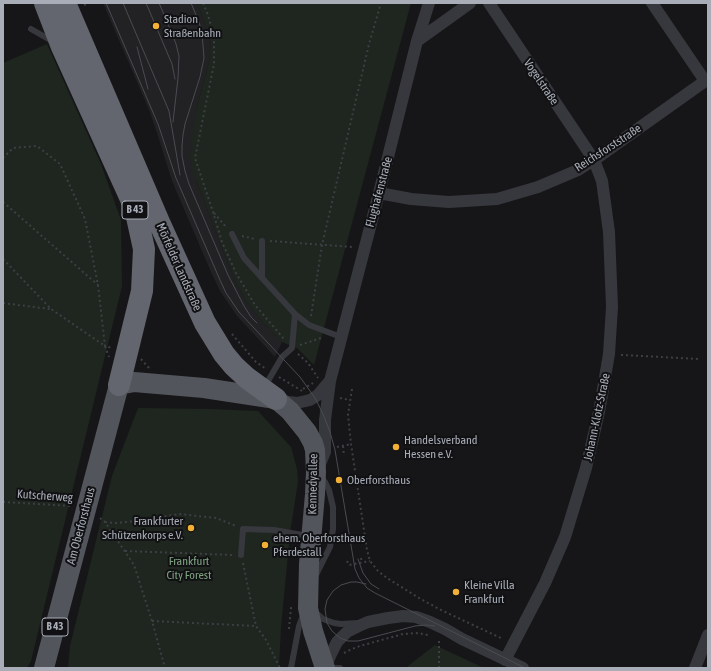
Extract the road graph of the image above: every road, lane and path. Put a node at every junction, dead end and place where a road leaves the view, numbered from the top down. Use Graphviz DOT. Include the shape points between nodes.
graph roads {
  1 [pos="44,3"];
  2 [pos="65,3"];
  3 [pos="83,3"];
  4 [pos="89,3"];
  5 [pos="203,3"];
  6 [pos="381,3"];
  7 [pos="429,3"];
  8 [pos="470,3"];
  9 [pos="489,3"];
  10 [pos="652,3"];
  11 [pos="31,29"];
  12 [pos="417,41"];
  13 [pos="62,47"];
  14 [pos="707,80"];
  15 [pos="3,158"];
  16 [pos="594,160"];
  17 [pos="379,193"];
  18 [pos="3,202"];
  19 [pos="213,212"];
  20 [pos="232,234"];
  21 [pos="262,241"];
  22 [pos="322,245"];
  23 [pos="364,248"];
  24 [pos="3,259"];
  25 [pos="262,278"];
  26 [pos="98,286"];
  27 [pos="3,303"];
  28 [pos="51,310"];
  29 [pos="295,314"];
  30 [pos="309,325"];
  31 [pos="228,329"];
  32 [pos="337,335"];
  33 [pos="105,346"];
  34 [pos="292,348"];
  35 [pos="609,354"];
  36 [pos="109,359"];
  37 [pos="700,359"];
  38 [pos="324,380"];
  39 [pos="313,382"];
  40 [pos="118,385"];
  41 [pos="305,388"];
  42 [pos="352,389"];
  43 [pos="273,390"];
  44 [pos="302,390"];
  45 [pos="336,397"];
  46 [pos="350,400"];
  47 [pos="343,446"];
  48 [pos="344,456"];
  49 [pos="316,472"];
  50 [pos="3,502"];
  51 [pos="86,507"];
  52 [pos="105,522"];
  53 [pos="242,528"];
  54 [pos="312,537"];
  55 [pos="125,551"];
  56 [pos="241,555"];
  57 [pos="361,558"];
  58 [pos="347,561"];
  59 [pos="370,561"];
  60 [pos="362,563"];
  61 [pos="308,600"];
  62 [pos="384,619"];
  63 [pos="152,621"];
  64 [pos="256,626"];
  65 [pos="708,635"];
  66 [pos="439,638"];
  67 [pos="503,639"];
  68 [pos="443,640"];
  69 [pos="343,654"];
  70 [pos="505,660"];
  71 [pos="44,668"];
  72 [pos="165,668"];
  73 [pos="280,668"];
  74 [pos="291,668"];
  75 [pos="325,668"];
  76 [pos="340,668"];
  77 [pos="439,668"];
  78 [pos="523,668"];
  79 [pos="695,668"];
  1 -- 13 [label="highway, Mörfelder Landstraße / B 43"];
  2 -- 43 [label="highway, Mörfelder Landstraße / B 43" via="205,322 234,366 247,378"];
  3 -- 4 [label="path"];
  5 -- 19 [label="path" via="214,37 214,64 195,158"];
  6 -- 22 [label="path"];
  7 -- 12 [label="street, Flughafenstraße"];
  8 -- 12 [label="street"];
  9 -- 16 [label="street, Vogelstraße"];
  10 -- 14 [label="street"];
  11 -- 13 [label="lane"];
  12 -- 17 [label="street, Flughafenstraße"];
  13 -- 40 [label="highway, Mörfelder Landstraße / B 43" via="134,208 144,249 142,291"];
  14 -- 16 [label="street, Reichsforststraße"];
  15 -- 26 [label="path" via="13,148 37,146 60,164 86,219"];
  16 -- 17 [label="street, Reichsforststraße" via="578,170 538,187 497,199 449,202"];
  16 -- 35 [label="street, Johann-Klotz-Straße" via="602,180 609,232 612,308"];
  17 -- 23 [label="street, Flughafenstraße"];
  18 -- 26 [label="path"];
  19 -- 20 [label="path"];
  19 -- 34 [label="path" via="222,242 236,273 255,305"];
  20 -- 21 [label="path"];
  20 -- 25 [label="lane" via="244,258"];
  21 -- 22 [label="path"];
  21 -- 25 [label="lane"];
  22 -- 23 [label="path"];
  22 -- 30 [label="path"];
  23 -- 32 [label="street, Flughafenstraße"];
  24 -- 28 [label="path"];
  25 -- 29 [label="lane"];
  26 -- 33 [label="path"];
  27 -- 28 [label="path"];
  28 -- 33 [label="path"];
  29 -- 30 [label="lane"];
  29 -- 34 [label="lane"];
  30 -- 32 [label="lane"];
  31 -- 43 [label="path" via="256,362"];
  32 -- 34 [label="path"];
  32 -- 38 [label="street, Flughafenstraße"];
  33 -- 36 [label="path"];
  34 -- 38 [label="path"];
  34 -- 43 [label="lane" via="282,357"];
  35 -- 37 [label="path"];
  35 -- 70 [label="street, Johann-Klotz-Straße" via="588,461 565,537 545,583"];
  38 -- 43 [label="street, Flughafenstraße" via="318,395 300,403"];
  38 -- 49 [label="street, Flughafenstraße" via="324,452"];
  39 -- 41 [label="path"];
  40 -- 43 [label="main road" via="134,382"];
  40 -- 51 [label="main road, Am Oberforsthaus / B 43"];
  42 -- 46 [label="path"];
  43 -- 44 [label="path"];
  43 -- 49 [label="main road, Kennedyallee / B 43" via="310,438 315,450"];
  45 -- 46 [label="path"];
  46 -- 59 [label="path" via="348,415 351,444"];
  47 -- 48 [label="path"];
  49 -- 54 [label="main road, Kennedyallee / B 43"];
  49 -- 61 [label="lane" via="329,490 333,507 333,529 330,547"];
  50 -- 51 [label="path, Kutscherweg"];
  51 -- 52 [label="path"];
  51 -- 71 [label="main road, Am Oberforsthaus / B 43"];
  52 -- 53 [label="path" via="136,521 179,514 216,518"];
  52 -- 55 [label="path"];
  53 -- 54 [label="lane" via="274,530"];
  53 -- 56 [label="lane"];
  54 -- 61 [label="main road, Kennedyallee / B 43"];
  55 -- 56 [label="path"];
  55 -- 63 [label="path" via="134,565"];
  56 -- 64 [label="path"];
  57 -- 60 [label="path"];
  58 -- 60 [label="path" via="349,566"];
  59 -- 60 [label="path"];
  59 -- 67 [label="path" via="386,578 419,598"];
  61 -- 62 [label="lane" via="320,617 337,624"];
  61 -- 74 [label="lane" via="298,626"];
  61 -- 75 [label="main road, Kennedyallee / B 43" via="313,631"];
  62 -- 70 [label="street" via="407,616 430,622"];
  62 -- 75 [label="street" via="361,625 344,634"];
  63 -- 64 [label="path"];
  63 -- 72 [label="path"];
  64 -- 73 [label="path"];
  65 -- 79 [label="street"];
  66 -- 68 [label="path"];
  66 -- 69 [label="path" via="418,632 403,634 360,646"];
  66 -- 77 [label="path"];
  70 -- 78 [label="street"];
  75 -- 76 [label="lane"];
}
